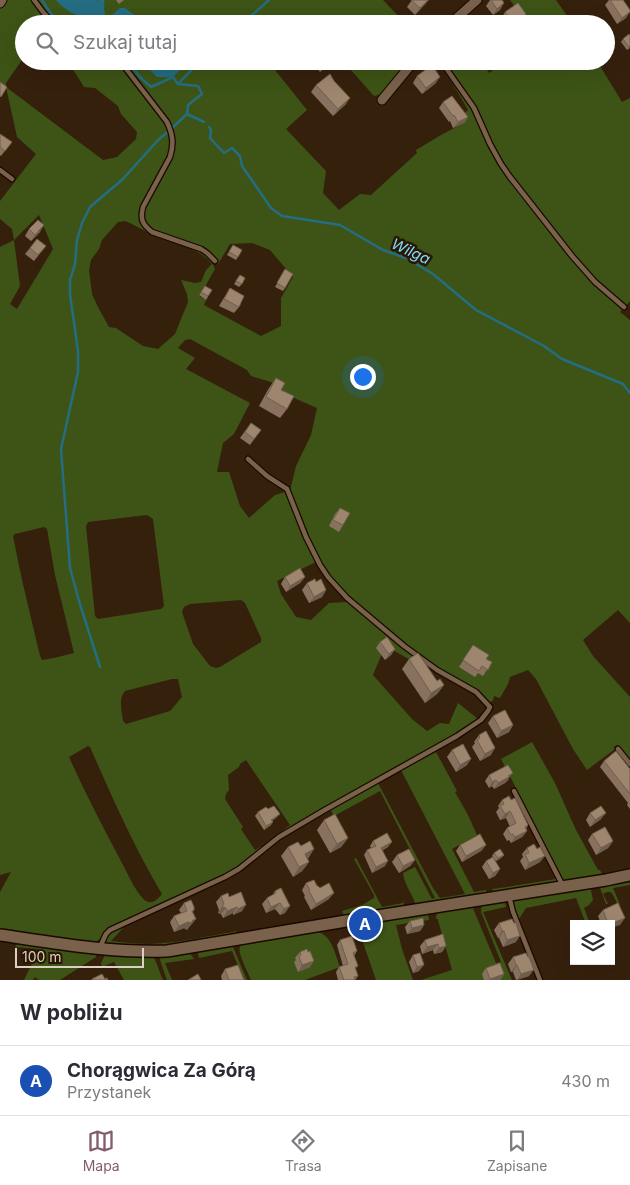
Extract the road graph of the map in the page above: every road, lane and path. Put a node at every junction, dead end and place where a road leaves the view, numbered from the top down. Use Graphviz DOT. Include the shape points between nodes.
graph roads {
  1 [pos="34,0"];
  2 [pos="477,0"];
  3 [pos="46,15"];
  4 [pos="460,15"];
  5 [pos="127,70"];
  6 [pos="407,70"];
  7 [pos="447,70"];
  8 [pos="382,100"];
  9 [pos="0,170"];
  10 [pos="12,179"];
  11 [pos="215,261"];
  12 [pos="624,307"];
  13 [pos="248,459"];
  14 [pos="618,749"];
  15 [pos="630,764"];
  16 [pos="514,792"];
  17 [pos="630,875"];
  18 [pos="563,887"];
  19 [pos="509,895"];
  20 [pos="0,935"];
  21 [pos="99,949"];
  22 [pos="540,980"];
  1 -- 3 [label="lane"];
  2 -- 4 [label="street"];
  5 -- 11 [label="lane" via="167,122 173,141 170,157 143,207 142,222 152,232 201,249"];
  6 -- 8 [label="street"];
  7 -- 12 [label="lane" via="474,108 510,177 572,256"];
  9 -- 10 [label="lane"];
  13 -- 21 [label="lane" via="287,489 313,553 347,598 404,646 476,692 490,707 471,727 277,838 225,877 110,930"];
  14 -- 15 [label="lane"];
  16 -- 18 [label="lane"];
  17 -- 18 [label="street"];
  18 -- 19 [label="street"];
  19 -- 21 [label="street" via="167,951"];
  19 -- 22 [label="lane"];
  20 -- 21 [label="street"];
}
